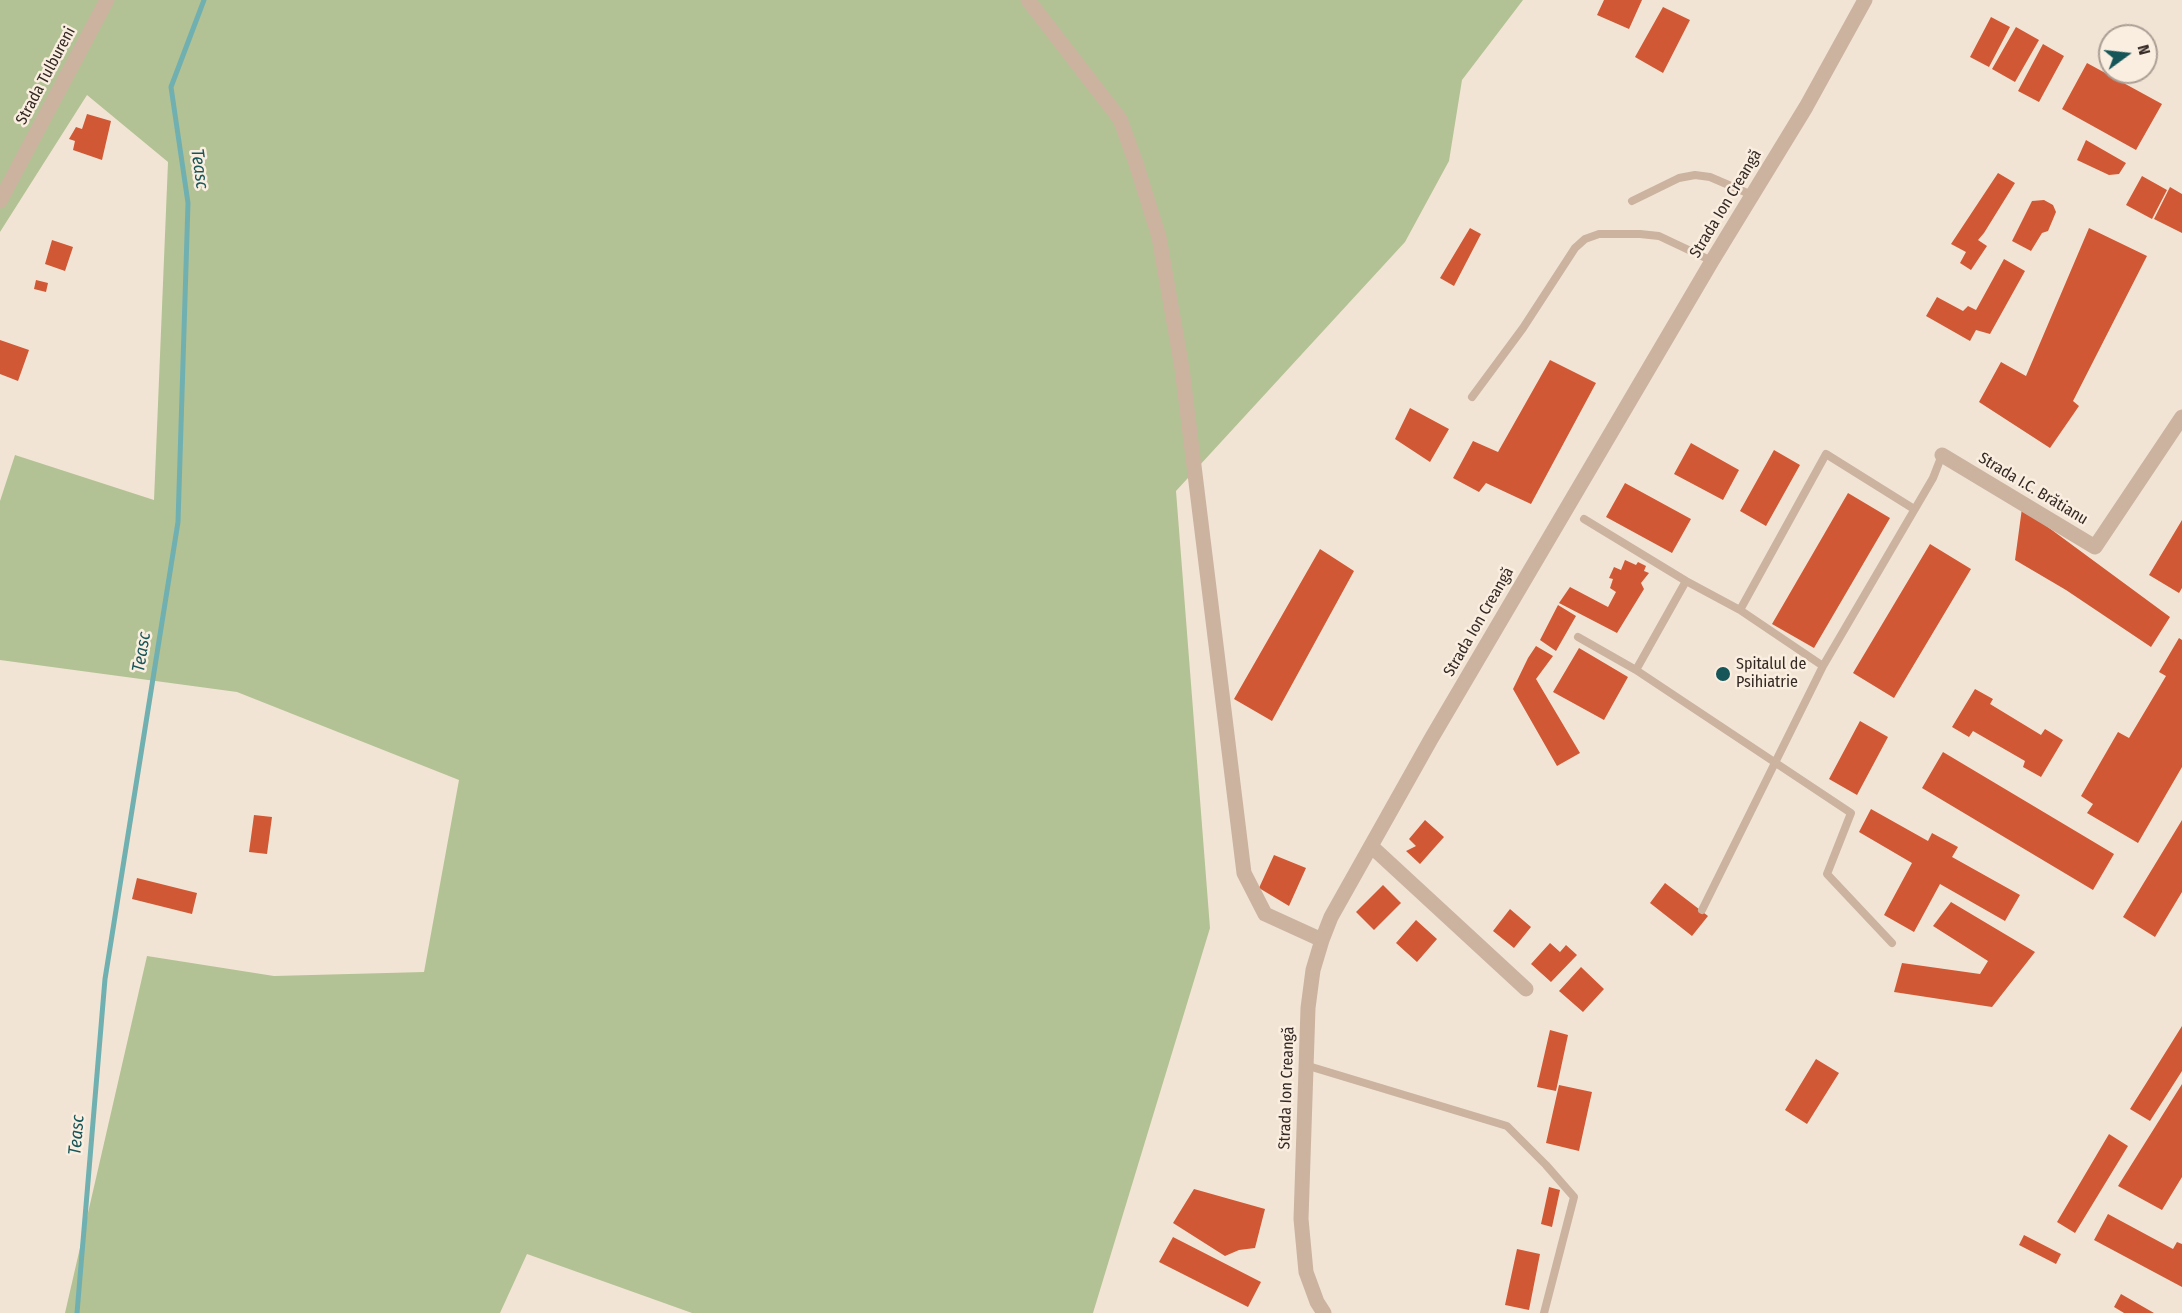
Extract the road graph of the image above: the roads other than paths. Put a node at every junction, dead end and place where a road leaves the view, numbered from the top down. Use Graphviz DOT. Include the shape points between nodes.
graph roads {
  1 [pos="107,0"];
  2 [pos="1028,0"];
  3 [pos="1865,0"];
  4 [pos="1752,195"];
  5 [pos="0,201"];
  6 [pos="1632,201"];
  7 [pos="1712,261"];
  8 [pos="1472,397"];
  9 [pos="2182,417"];
  10 [pos="1942,455"];
  11 [pos="1914,509"];
  12 [pos="1584,519"];
  13 [pos="1686,581"];
  14 [pos="1740,610"];
  15 [pos="1578,638"];
  16 [pos="1823,666"];
  17 [pos="1636,670"];
  18 [pos="1777,762"];
  19 [pos="1371,846"];
  20 [pos="1702,910"];
  21 [pos="1322,940"];
  22 [pos="1892,943"];
  23 [pos="1526,989"];
  24 [pos="1305,1065"];
  25 [pos="1324,1313"];
  26 [pos="1544,1313"];
  1 -- 5 [label="street, Strada Tulbureni"];
  2 -- 21 [label="street" via="1120,119 1159,237 1182,368 1244,873 1265,914"];
  3 -- 4 [label="street, Strada Ion Creangă"];
  4 -- 6 [label="lane" via="1710,177 1695,175 1679,178"];
  4 -- 7 [label="street, Strada Ion Creangă"];
  7 -- 8 [label="lane" via="1659,236 1599,234 1585,239"];
  7 -- 19 [label="street, Strada Ion Creangă"];
  9 -- 10 [label="street, Strada I.C. Brătianu" via="2095,547"];
  10 -- 11 [label="lane"];
  11 -- 14 [label="lane" via="1826,454"];
  11 -- 16 [label="lane"];
  12 -- 13 [label="lane"];
  13 -- 14 [label="lane"];
  13 -- 17 [label="lane"];
  14 -- 16 [label="lane"];
  15 -- 17 [label="lane"];
  16 -- 18 [label="lane"];
  17 -- 18 [label="lane"];
  18 -- 20 [label="lane"];
  18 -- 22 [label="lane" via="1851,813 1827,874"];
  19 -- 21 [label="street, Strada Ion Creangă"];
  19 -- 23 [label="street"];
  21 -- 24 [label="street, Strada Ion Creangă" via="1313,970"];
  24 -- 25 [label="street, Strada Ion Creangă" via="1301,1219 1306,1272"];
  24 -- 26 [label="lane" via="1507,1126 1546,1165 1574,1197"];
}
